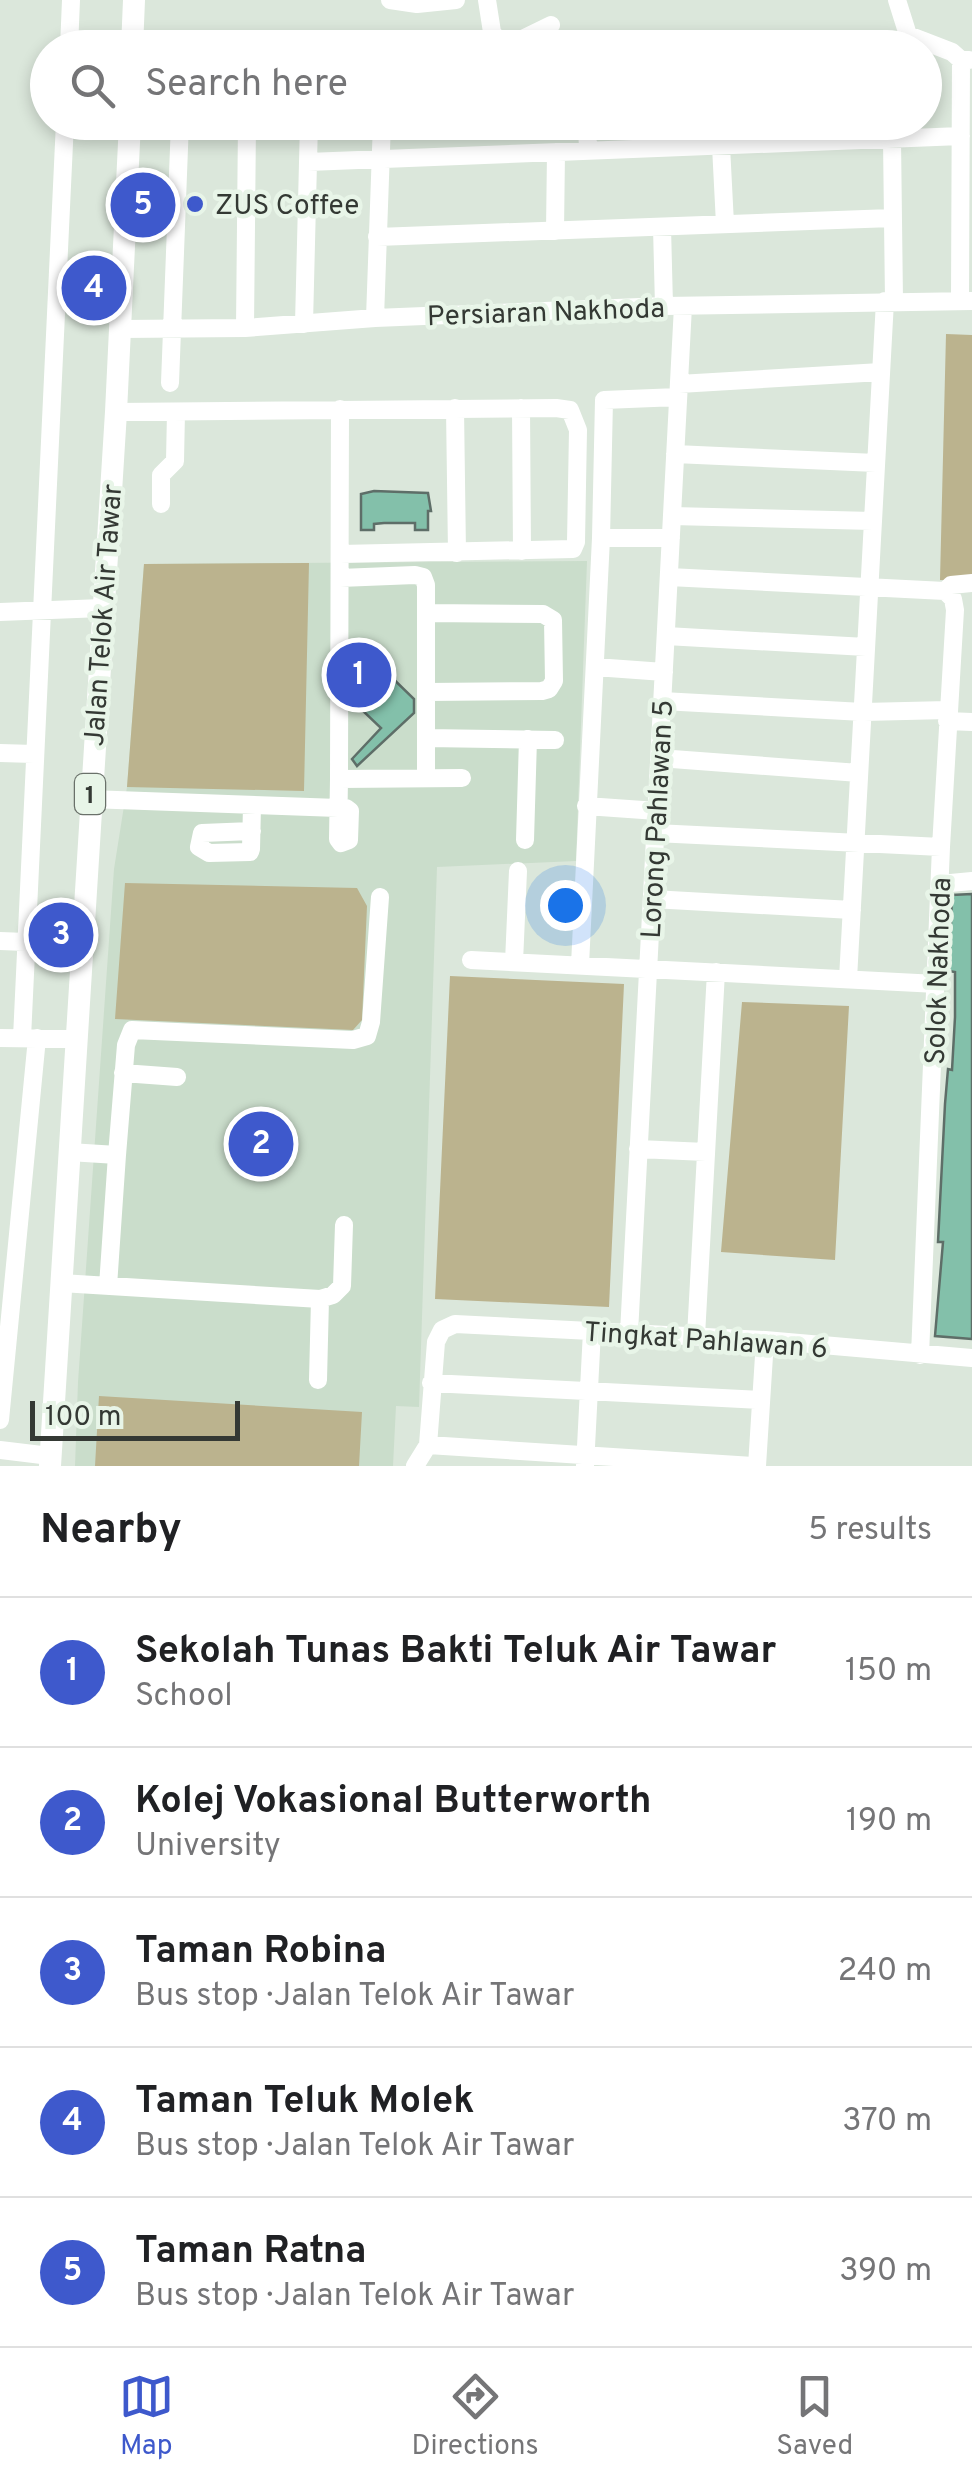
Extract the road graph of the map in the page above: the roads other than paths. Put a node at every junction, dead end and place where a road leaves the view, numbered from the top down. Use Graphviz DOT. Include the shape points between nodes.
graph roads {
  1 [pos="71,0"];
  2 [pos="134,0"];
  3 [pos="390,0"];
  4 [pos="456,0"];
  5 [pos="488,0"];
  6 [pos="897,0"];
  7 [pos="551,25"];
  8 [pos="70,30"];
  9 [pos="133,30"];
  10 [pos="492,30"];
  11 [pos="541,30"];
  12 [pos="906,30"];
  13 [pos="942,48"];
  14 [pos="967,60"];
  15 [pos="961,136"];
  16 [pos="942,137"];
  17 [pos="64,140"];
  18 [pos="129,140"];
  19 [pos="179,140"];
  20 [pos="247,140"];
  21 [pos="309,140"];
  22 [pos="381,140"];
  23 [pos="588,140"];
  24 [pos="792,140"];
  25 [pos="852,140"];
  26 [pos="892,140"];
  27 [pos="792,143"];
  28 [pos="721,146"];
  29 [pos="588,151"];
  30 [pos="556,152"];
  31 [pos="380,160"];
  32 [pos="308,162"];
  33 [pos="892,218"];
  34 [pos="725,224"];
  35 [pos="662,227"];
  36 [pos="556,230"];
  37 [pos="377,237"];
  38 [pos="889,301"];
  39 [pos="966,301"];
  40 [pos="674,306"];
  41 [pos="374,318"];
  42 [pos="304,324"];
  43 [pos="245,328"];
  44 [pos="120,329"];
  45 [pos="172,330"];
  46 [pos="881,372"];
  47 [pos="170,383"];
  48 [pos="679,390"];
  49 [pos="455,408"];
  50 [pos="521,408"];
  51 [pos="340,409"];
  52 [pos="116,412"];
  53 [pos="176,412"];
  54 [pos="675,454"];
  55 [pos="876,464"];
  56 [pos="161,504"];
  57 [pos="672,516"];
  58 [pos="873,521"];
  59 [pos="601,538"];
  60 [pos="671,538"];
  61 [pos="522,552"];
  62 [pos="457,553"];
  63 [pos="340,554"];
  64 [pos="669,577"];
  65 [pos="340,578"];
  66 [pos="972,583"];
  67 [pos="870,585"];
  68 [pos="945,591"];
  69 [pos="102,608"];
  70 [pos="0,612"];
  71 [pos="40,612"];
  72 [pos="426,613"];
  73 [pos="666,636"];
  74 [pos="866,647"];
  75 [pos="595,667"];
  76 [pos="664,672"];
  77 [pos="427,692"];
  78 [pos="662,700"];
  79 [pos="863,712"];
  80 [pos="948,716"];
  81 [pos="972,722"];
  82 [pos="427,738"];
  83 [pos="528,739"];
  84 [pos="555,740"];
  85 [pos="0,754"];
  86 [pos="34,754"];
  87 [pos="659,758"];
  88 [pos="859,773"];
  89 [pos="426,778"];
  90 [pos="462,778"];
  91 [pos="339,779"];
  92 [pos="89,799"];
  93 [pos="252,806"];
  94 [pos="586,806"];
  95 [pos="656,811"];
  96 [pos="252,831"];
  97 [pos="656,833"];
  98 [pos="526,840"];
  99 [pos="856,842"];
  100 [pos="941,847"];
  101 [pos="518,871"];
  102 [pos="972,882"];
  103 [pos="940,884"];
  104 [pos="380,897"];
  105 [pos="652,899"];
  106 [pos="852,910"];
  107 [pos="0,941"];
  108 [pos="26,942"];
  109 [pos="470,960"];
  110 [pos="514,962"];
  111 [pos="580,965"];
  112 [pos="648,969"];
  113 [pos="716,972"];
  114 [pos="848,979"];
  115 [pos="937,984"];
  116 [pos="0,1038"];
  117 [pos="29,1038"];
  118 [pos="76,1039"];
  119 [pos="123,1073"];
  120 [pos="178,1077"];
  121 [pos="638,1149"];
  122 [pos="69,1152"];
  123 [pos="706,1152"];
  124 [pos="116,1154"];
  125 [pos="344,1226"];
  126 [pos="61,1283"];
  127 [pos="108,1286"];
  128 [pos="320,1299"];
  129 [pos="592,1331"];
  130 [pos="629,1333"];
  131 [pos="696,1336"];
  132 [pos="765,1340"];
  133 [pos="920,1354"];
  134 [pos="972,1358"];
  135 [pos="318,1380"];
  136 [pos="431,1383"];
  137 [pos="589,1392"];
  138 [pos="762,1400"];
  139 [pos="0,1420"];
  140 [pos="428,1445"];
  141 [pos="0,1450"];
  142 [pos="50,1461"];
  143 [pos="585,1461"];
  144 [pos="415,1466"];
  145 [pos="755,1466"];
  1 -- 8 [label="street"];
  2 -- 9 [label="main road"];
  3 -- 4 [label="street"];
  5 -- 10 [label="street"];
  6 -- 12 [label="street"];
  7 -- 11 [label="street"];
  13 -- 14 [label="street"];
  14 -- 15 [label="street"];
  15 -- 16 [label="street"];
  15 -- 39 [label="street"];
  17 -- 71 [label="street"];
  18 -- 44 [label="main road, Jalan Telok Air Tawar / 1"];
  19 -- 45 [label="street"];
  20 -- 43 [label="street"];
  21 -- 32 [label="street"];
  22 -- 31 [label="street"];
  23 -- 29 [label="street"];
  24 -- 27 [label="street"];
  25 -- 27 [label="street"];
  26 -- 33 [label="street"];
  27 -- 28 [label="street"];
  28 -- 29 [label="street"];
  28 -- 34 [label="street"];
  29 -- 30 [label="street"];
  30 -- 31 [label="street"];
  30 -- 36 [label="street"];
  31 -- 32 [label="street"];
  31 -- 37 [label="street"];
  32 -- 42 [label="street"];
  33 -- 34 [label="street"];
  33 -- 38 [label="street"];
  34 -- 35 [label="street"];
  35 -- 36 [label="street"];
  35 -- 40 [label="street, Lorong Pahlawan 5"];
  36 -- 37 [label="street"];
  37 -- 41 [label="street"];
  38 -- 39 [label="street, Persiaran Nakhoda"];
  38 -- 40 [label="street, Persiaran Nakhoda"];
  38 -- 46 [label="street"];
  40 -- 41 [label="street, Persiaran Nakhoda"];
  40 -- 48 [label="street, Lorong Pahlawan 5"];
  41 -- 42 [label="street, Persiaran Nakhoda"];
  42 -- 43 [label="street, Persiaran Nakhoda"];
  43 -- 45 [label="street, Persiaran Nakhoda"];
  44 -- 45 [label="street, Persiaran Nakhoda"];
  44 -- 52 [label="main road, Jalan Telok Air Tawar / 1"];
  45 -- 47 [label="street"];
  46 -- 48 [label="street"];
  46 -- 55 [label="street"];
  48 -- 54 [label="street, Lorong Pahlawan 5"];
  48 -- 59 [label="street" via="604,400"];
  49 -- 50 [label="street"];
  49 -- 51 [label="street"];
  49 -- 62 [label="street"];
  50 -- 61 [label="street"];
  50 -- 61 [label="street" via="570,410 578,430 573,549"];
  51 -- 53 [label="street"];
  51 -- 63 [label="street"];
  52 -- 53 [label="street"];
  52 -- 69 [label="main road, Jalan Telok Air Tawar / 1"];
  53 -- 56 [label="street" via="175,462 161,475"];
  54 -- 55 [label="street"];
  54 -- 57 [label="street, Lorong Pahlawan 5"];
  55 -- 58 [label="street"];
  57 -- 58 [label="street"];
  57 -- 60 [label="street, Lorong Pahlawan 5"];
  58 -- 67 [label="street"];
  59 -- 60 [label="street"];
  59 -- 75 [label="street"];
  60 -- 64 [label="street, Lorong Pahlawan 5"];
  61 -- 62 [label="street"];
  62 -- 63 [label="street"];
  63 -- 65 [label="street"];
  64 -- 67 [label="street"];
  64 -- 73 [label="street, Lorong Pahlawan 5"];
  65 -- 72 [label="street" via="423,577"];
  65 -- 91 [label="street"];
  66 -- 68 [label="street"];
  67 -- 68 [label="street"];
  67 -- 74 [label="street"];
  68 -- 80 [label="street, Solok Nakhoda" via="955,610"];
  69 -- 71 [label="street"];
  69 -- 92 [label="main road, Jalan Telok Air Tawar / 1"];
  70 -- 71 [label="street"];
  71 -- 86 [label="street"];
  72 -- 77 [label="street"];
  72 -- 77 [label="street" via="544,614 553,620 554,666 554,681 542,691"];
  73 -- 74 [label="street"];
  73 -- 76 [label="street, Lorong Pahlawan 5"];
  74 -- 79 [label="street"];
  75 -- 76 [label="street"];
  75 -- 94 [label="street"];
  76 -- 78 [label="street, Lorong Pahlawan 5"];
  77 -- 82 [label="street"];
  78 -- 79 [label="street"];
  78 -- 87 [label="street, Lorong Pahlawan 5"];
  79 -- 80 [label="street"];
  79 -- 88 [label="street"];
  80 -- 81 [label="street"];
  80 -- 100 [label="street, Solok Nakhoda"];
  82 -- 83 [label="street"];
  82 -- 89 [label="street"];
  83 -- 84 [label="street"];
  83 -- 98 [label="street"];
  85 -- 86 [label="street"];
  86 -- 108 [label="street"];
  87 -- 88 [label="street"];
  87 -- 95 [label="street, Lorong Pahlawan 5"];
  88 -- 99 [label="street"];
  89 -- 90 [label="street"];
  89 -- 91 [label="street"];
  91 -- 93 [label="street" via="338,808"];
  92 -- 93 [label="street"];
  92 -- 118 [label="main road, Jalan Telok Air Tawar / 1"];
  93 -- 96 [label="street"];
  94 -- 95 [label="street"];
  94 -- 111 [label="street"];
  95 -- 97 [label="street, Lorong Pahlawan 5"];
  97 -- 99 [label="street"];
  97 -- 105 [label="street, Lorong Pahlawan 5"];
  99 -- 100 [label="street"];
  99 -- 106 [label="street"];
  100 -- 103 [label="street, Solok Nakhoda"];
  101 -- 110 [label="street"];
  102 -- 103 [label="street"];
  103 -- 115 [label="street, Solok Nakhoda"];
  104 -- 119 [label="street" via="367,1036 132,1030"];
  105 -- 106 [label="street"];
  105 -- 112 [label="street, Lorong Pahlawan 5"];
  106 -- 114 [label="street"];
  107 -- 108 [label="street"];
  108 -- 117 [label="street"];
  109 -- 110 [label="street"];
  110 -- 111 [label="street"];
  111 -- 112 [label="street"];
  112 -- 113 [label="street"];
  112 -- 121 [label="street, Lorong Pahlawan 5"];
  113 -- 114 [label="street"];
  113 -- 123 [label="street"];
  114 -- 115 [label="street"];
  115 -- 133 [label="street, Solok Nakhoda"];
  116 -- 117 [label="street"];
  117 -- 118 [label="street"];
  117 -- 139 [label="street"];
  118 -- 122 [label="main road, Jalan Telok Air Tawar / 1"];
  119 -- 120 [label="street"];
  119 -- 124 [label="street"];
  121 -- 123 [label="street"];
  121 -- 130 [label="street, Lorong Pahlawan 5"];
  122 -- 124 [label="street"];
  122 -- 126 [label="main road, Jalan Telok Air Tawar / 1"];
  123 -- 131 [label="street"];
  124 -- 127 [label="street"];
  125 -- 128 [label="street" via="342,1286"];
  126 -- 127 [label="street"];
  126 -- 142 [label="main road, Jalan Telok Air Tawar / 1"];
  127 -- 128 [label="street"];
  128 -- 135 [label="street"];
  129 -- 130 [label="street, Tingkat Pahlawan 6"];
  129 -- 136 [label="street, Tingkat Pahlawan 6" via="454,1324 436,1342"];
  129 -- 137 [label="street"];
  130 -- 131 [label="street, Tingkat Pahlawan 6"];
  131 -- 132 [label="street, Tingkat Pahlawan 6"];
  132 -- 133 [label="street, Tingkat Pahlawan 6"];
  132 -- 138 [label="street"];
  133 -- 134 [label="street, Tingkat Pahlawan 6"];
  136 -- 137 [label="street"];
  136 -- 140 [label="street"];
  137 -- 138 [label="street"];
  137 -- 143 [label="street"];
  138 -- 145 [label="street"];
  140 -- 143 [label="street"];
  140 -- 144 [label="street"];
  141 -- 142 [label="street"];
  143 -- 145 [label="street"];
}
